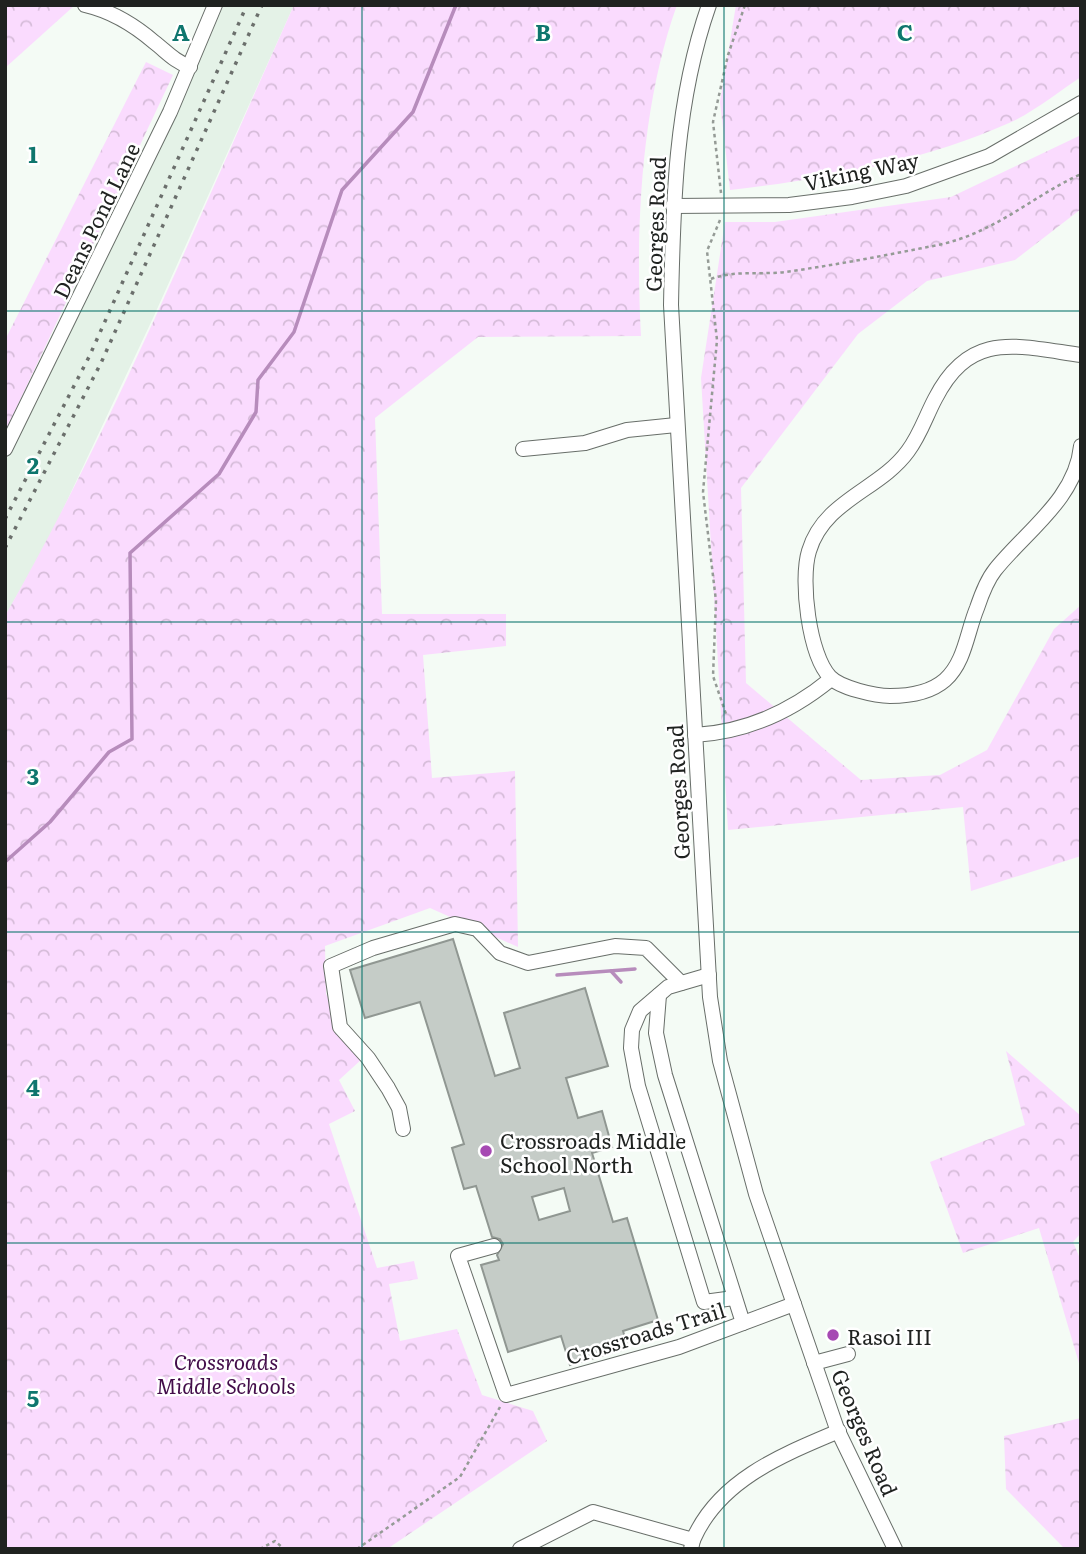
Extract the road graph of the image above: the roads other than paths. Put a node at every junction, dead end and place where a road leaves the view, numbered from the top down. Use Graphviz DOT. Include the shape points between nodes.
graph roads {
  1 [pos="85,5"];
  2 [pos="215,5"];
  3 [pos="709,5"];
  4 [pos="190,67"];
  5 [pos="1081,103"];
  6 [pos="673,206"];
  7 [pos="1081,355"];
  8 [pos="676,425"];
  9 [pos="1081,446"];
  10 [pos="5,449"];
  11 [pos="523,449"];
  12 [pos="831,679"];
  13 [pos="695,735"];
  14 [pos="709,975"];
  15 [pos="681,984"];
  16 [pos="659,995"];
  17 [pos="403,1129"];
  18 [pos="494,1245"];
  19 [pos="734,1298"];
  20 [pos="794,1304"];
  21 [pos="743,1324"];
  22 [pos="848,1354"];
  23 [pos="814,1363"];
  24 [pos="839,1431"];
  25 [pos="692,1544"];
  26 [pos="520,1549"];
  27 [pos="895,1549"];
  1 -- 4 [label="street" via="120,17 175,61"];
  2 -- 4 [label="street, Deans Pond Lane"];
  3 -- 6 [label="street, Georges Road" via="698,36 680,131"];
  4 -- 10 [label="street, Deans Pond Lane"];
  5 -- 6 [label="street, Viking Way" via="989,156 906,186 789,205"];
  6 -- 8 [label="street, Georges Road"];
  7 -- 12 [label="street" via="990,347 957,364 908,452 832,512 808,551 806,592 814,652"];
  8 -- 11 [label="street" via="626,430 585,443"];
  8 -- 13 [label="street, Georges Road"];
  9 -- 12 [label="street" via="1068,485 993,573 964,652 945,680 914,696 875,696"];
  12 -- 13 [label="street" via="805,700 769,718 729,732"];
  13 -- 14 [label="street, Georges Road"];
  14 -- 15 [label="street"];
  14 -- 20 [label="street, Georges Road" via="720,1060 756,1194"];
  15 -- 16 [label="street"];
  15 -- 17 [label="street" via="646,948 615,947 528,963 500,953 477,929 455,924 373,948 331,966 340,1027 388,1088"];
  16 -- 19 [label="street" via="656,1034 665,1075"];
  16 -- 19 [label="street" via="640,1010 632,1030 638,1086 704,1302"];
  18 -- 21 [label="street, Crossroads Trail" via="458,1256 506,1395 679,1347"];
  19 -- 21 [label="street"];
  20 -- 21 [label="street, Crossroads Trail"];
  20 -- 23 [label="street, Georges Road"];
  22 -- 23 [label="street"];
  23 -- 24 [label="street, Georges Road"];
  24 -- 25 [label="street" via="728,1489"];
  24 -- 27 [label="street, Georges Road"];
  25 -- 26 [label="street" via="593,1512"];
}
